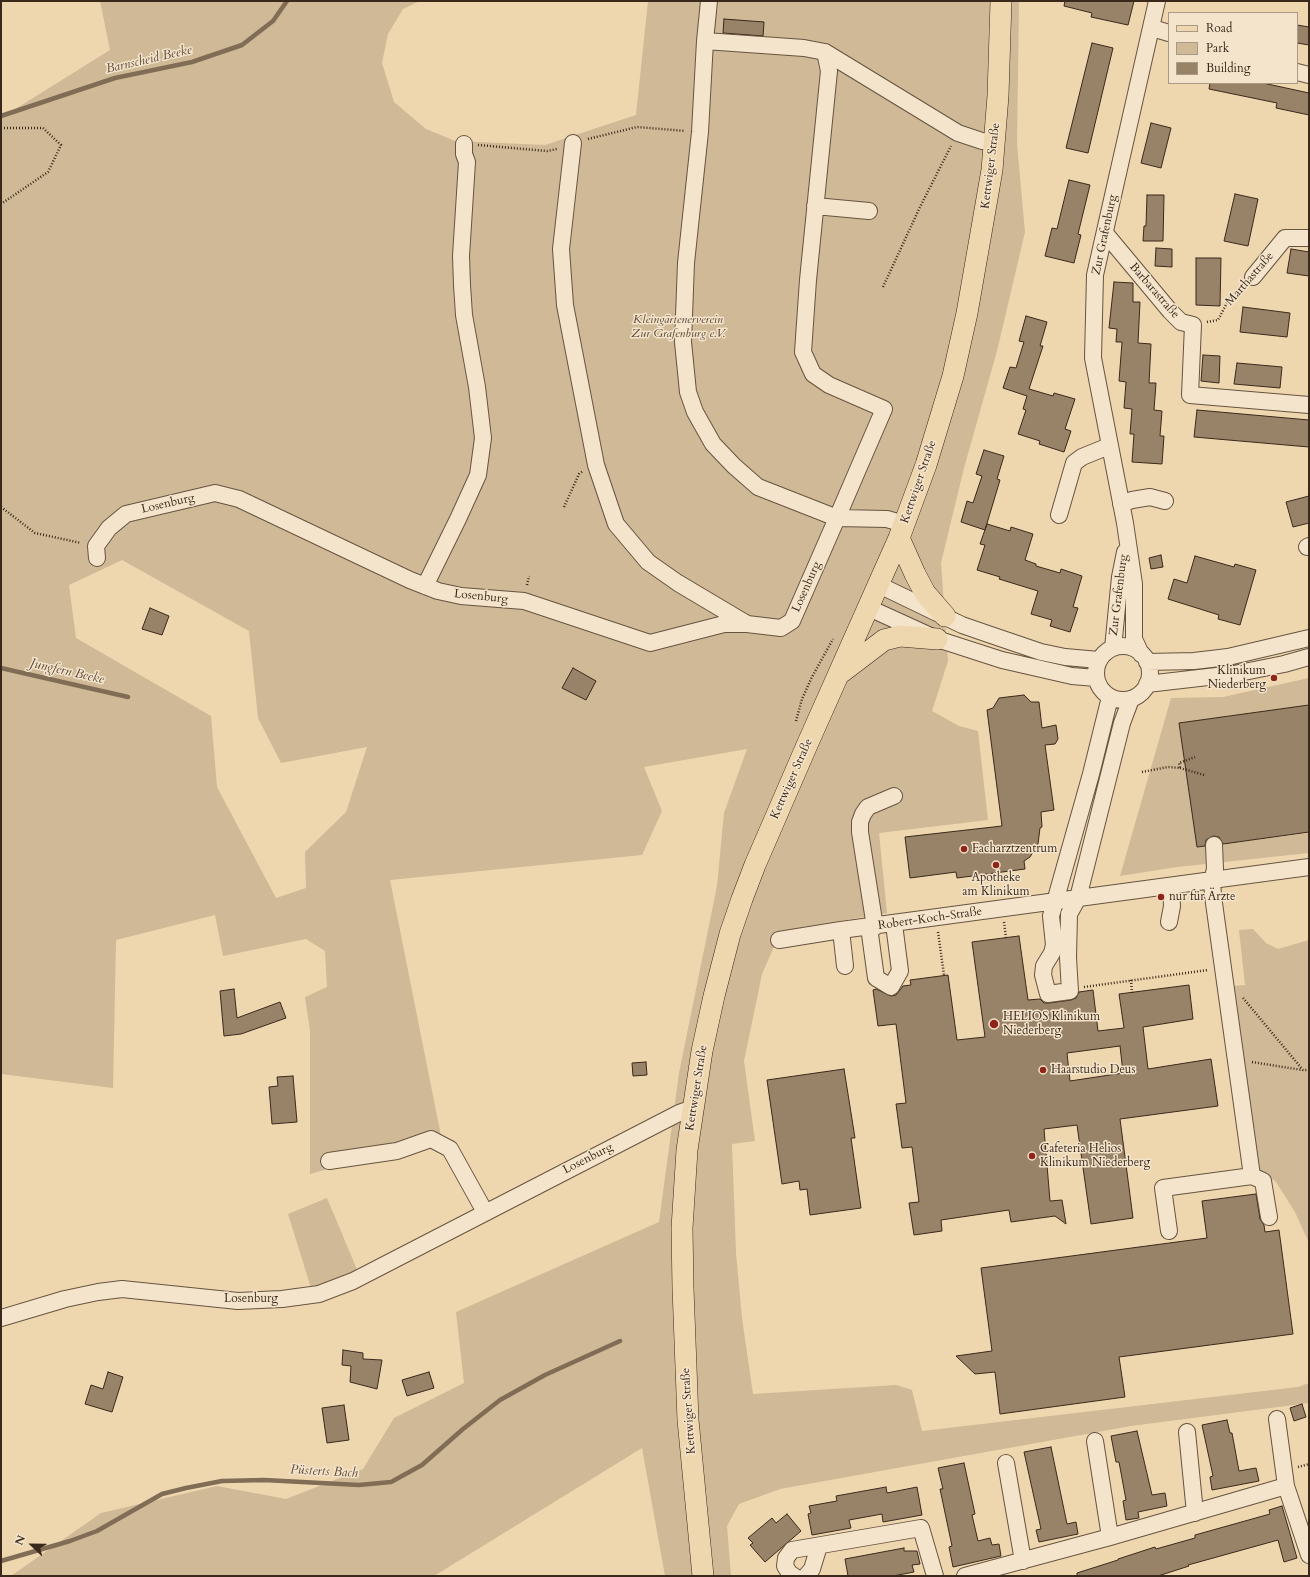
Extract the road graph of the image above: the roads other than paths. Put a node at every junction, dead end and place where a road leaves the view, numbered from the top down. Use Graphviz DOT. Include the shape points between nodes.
graph roads {
  1 [pos="709,1"];
  2 [pos="1002,1"];
  3 [pos="1157,1"];
  4 [pos="1152,28"];
  5 [pos="1168,33"];
  6 [pos="704,41"];
  7 [pos="825,52"];
  8 [pos="1298,72"];
  9 [pos="1309,75"];
  10 [pos="994,142"];
  11 [pos="464,144"];
  12 [pos="573,144"];
  13 [pos="815,206"];
  14 [pos="869,211"];
  15 [pos="1105,233"];
  16 [pos="1309,238"];
  17 [pos="1253,277"];
  18 [pos="1309,405"];
  19 [pos="1109,446"];
  20 [pos="1165,501"];
  21 [pos="1121,504"];
  22 [pos="1059,515"];
  23 [pos="837,518"];
  24 [pos="901,531"];
  25 [pos="1126,543"];
  26 [pos="97,552"];
  27 [pos="879,585"];
  28 [pos="425,586"];
  29 [pos="869,608"];
  30 [pos="945,616"];
  31 [pos="747,624"];
  32 [pos="1309,638"];
  33 [pos="937,639"];
  34 [pos="1113,648"];
  35 [pos="1309,657"];
  36 [pos="1144,658"];
  37 [pos="1099,660"];
  38 [pos="838,675"];
  39 [pos="1096,678"];
  40 [pos="1147,684"];
  41 [pos="1110,696"];
  42 [pos="1131,699"];
  43 [pos="894,796"];
  44 [pos="1214,845"];
  45 [pos="1309,866"];
  46 [pos="1212,880"];
  47 [pos="1171,886"];
  48 [pos="1078,898"];
  49 [pos="1054,901"];
  50 [pos="1169,922"];
  51 [pos="894,924"];
  52 [pos="872,927"];
  53 [pos="841,930"];
  54 [pos="779,940"];
  55 [pos="845,966"];
  56 [pos="693,1108"];
  57 [pos="329,1161"];
  58 [pos="1252,1176"];
  59 [pos="485,1212"];
  60 [pos="1269,1218"];
  61 [pos="1169,1231"];
  62 [pos="1,1318"];
  63 [pos="1278,1419"];
  64 [pos="1187,1432"];
  65 [pos="1095,1441"];
  66 [pos="1006,1463"];
  67 [pos="1286,1486"];
  68 [pos="1194,1513"];
  69 [pos="1110,1537"];
  70 [pos="819,1546"];
  71 [pos="1309,1555"];
  72 [pos="1023,1561"];
  73 [pos="703,1576"];
  74 [pos="794,1576"];
  75 [pos="806,1576"];
  76 [pos="935,1576"];
  77 [pos="964,1576"];
  1 -- 6 [label="street"];
  2 -- 10 [label="main road, Kettwiger Straße"];
  3 -- 4 [label="street, Zur Grafenburg"];
  4 -- 5 [label="street"];
  4 -- 15 [label="street, Zur Grafenburg"];
  6 -- 7 [label="street" via="804,48"];
  6 -- 23 [label="street" via="700,132 686,263 683,342 688,392 695,412 713,444 734,466 758,486"];
  7 -- 10 [label="street" via="958,133"];
  7 -- 13 [label="street" via="829,71"];
  8 -- 9 [label="street"];
  10 -- 24 [label="main road, Kettwiger Straße" via="980,244 953,376 926,465"];
  11 -- 28 [label="street" via="467,162 461,256 462,285 464,315 483,438 478,475"];
  12 -- 31 [label="street" via="561,249 566,306 596,461 616,524 648,562"];
  13 -- 14 [label="street"];
  13 -- 23 [label="street, Losenburg" via="802,352 813,374 829,385 884,409"];
  15 -- 18 [label="street, Barbarastraße" via="1170,311 1181,322 1193,325 1190,395"];
  15 -- 19 [label="street, Zur Grafenburg" via="1095,275 1093,358"];
  16 -- 17 [label="street, Marthastraße" via="1285,238"];
  19 -- 21 [label="street, Zur Grafenburg"];
  19 -- 22 [label="street" via="1074,463"];
  20 -- 21 [label="street" via="1150,496"];
  21 -- 25 [label="street, Zur Grafenburg"];
  23 -- 24 [label="street" via="887,519"];
  23 -- 31 [label="street, Losenburg" via="792,621 782,628"];
  24 -- 27 [label="main road, Kettwiger Straße"];
  24 -- 30 [label="main road" via="915,574 925,593"];
  25 -- 34 [label="street, Zur Grafenburg"];
  25 -- 36 [label="street, Zur Grafenburg" via="1134,584 1134,639"];
  26 -- 28 [label="street, Losenburg" via="109,528 126,514 215,493 239,499"];
  27 -- 29 [label="main road, Kettwiger Straße"];
  27 -- 30 [label="street"];
  28 -- 31 [label="street, Losenburg" via="461,596 524,601 650,643 724,624"];
  29 -- 33 [label="street"];
  29 -- 38 [label="main road, Kettwiger Straße"];
  30 -- 37 [label="street" via="962,625 1041,652"];
  32 -- 36 [label="street" via="1228,658 1194,661"];
  33 -- 38 [label="main road" via="900,636 884,640"];
  33 -- 39 [label="street" via="1009,662 1072,676"];
  34 -- 36 [label="street" via="1128,647"];
  34 -- 37 [label="street"];
  35 -- 40 [label="street" via="1234,674"];
  36 -- 40 [label="street" via="1149,672"];
  37 -- 39 [label="street"];
  38 -- 56 [label="main road, Kettwiger Straße" via="758,858 730,934 714,996"];
  39 -- 41 [label="street"];
  40 -- 42 [label="street" via="1141,693"];
  41 -- 42 [label="street" via="1120,700"];
  41 -- 49 [label="street" via="1091,774"];
  42 -- 48 [label="street" via="1122,723"];
  43 -- 52 [label="street" via="868,807 860,822"];
  44 -- 46 [label="street" via="1215,868"];
  45 -- 46 [label="street, Robert-Koch-Straße"];
  46 -- 47 [label="street, Robert-Koch-Straße"];
  46 -- 58 [label="street"];
  47 -- 48 [label="street, Robert-Koch-Straße"];
  47 -- 50 [label="street" via="1172,906"];
  48 -- 49 [label="street, Robert-Koch-Straße"];
  48 -- 49 [label="street" via="1069,914 1070,991 1048,994 1043,975 1044,966 1054,945 1051,916"];
  49 -- 51 [label="street, Robert-Koch-Straße"];
  51 -- 52 [label="street, Robert-Koch-Straße"];
  51 -- 52 [label="street" via="900,972 891,987 876,978"];
  52 -- 53 [label="street, Robert-Koch-Straße"];
  53 -- 54 [label="street, Robert-Koch-Straße"];
  53 -- 55 [label="street"];
  56 -- 59 [label="street, Losenburg"];
  56 -- 73 [label="main road, Kettwiger Straße" via="684,1190 683,1288 688,1420"];
  57 -- 59 [label="street" via="397,1150 431,1140 450,1149"];
  58 -- 60 [label="street" via="1263,1181"];
  58 -- 61 [label="street" via="1163,1188"];
  59 -- 62 [label="street, Losenburg" via="354,1281 319,1294 238,1301 122,1289 65,1299"];
  63 -- 67 [label="street"];
  64 -- 68 [label="street"];
  65 -- 69 [label="street"];
  66 -- 72 [label="street"];
  67 -- 68 [label="street"];
  67 -- 71 [label="street"];
  68 -- 69 [label="street"];
  69 -- 72 [label="street"];
  70 -- 74 [label="street" via="792,1550 786,1558 785,1566"];
  70 -- 75 [label="street" via="812,1570"];
  70 -- 76 [label="street" via="921,1528"];
  72 -- 77 [label="street"];
}
